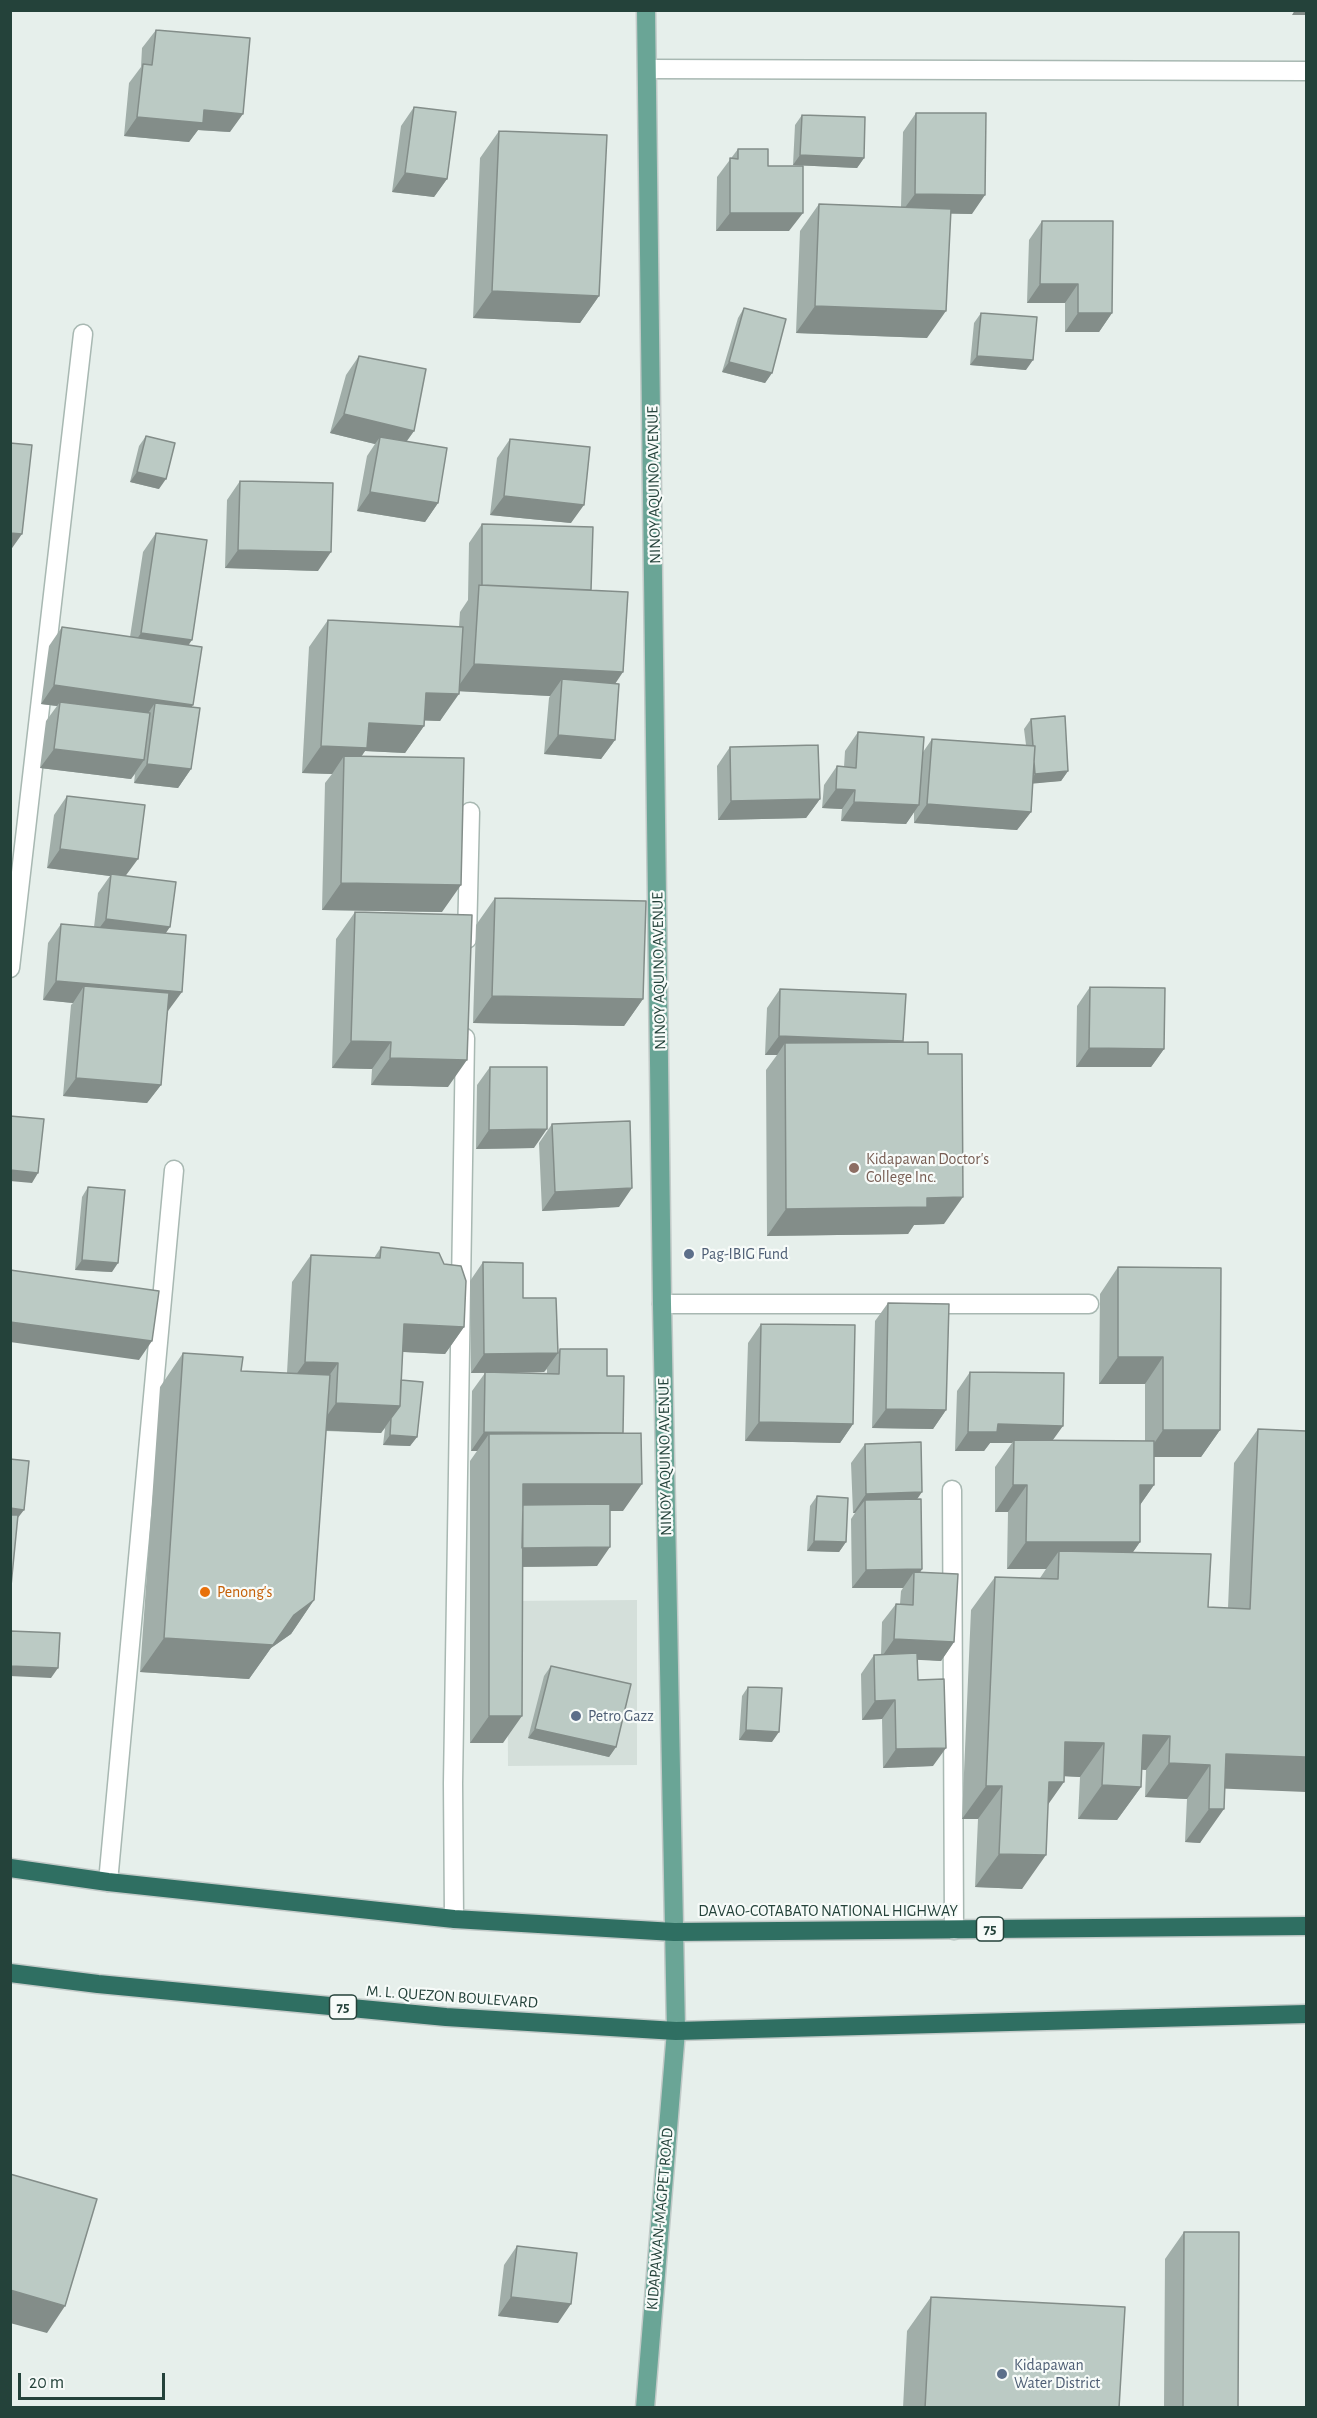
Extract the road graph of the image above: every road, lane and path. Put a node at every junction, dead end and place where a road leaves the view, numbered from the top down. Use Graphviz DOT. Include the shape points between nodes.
graph roads {
  1 [pos="646,10"];
  2 [pos="648,69"];
  3 [pos="1306,71"];
  4 [pos="83,334"];
  5 [pos="470,812"];
  6 [pos="467,959"];
  7 [pos="10,968"];
  8 [pos="466,1016"];
  9 [pos="174,1170"];
  10 [pos="662,1304"];
  11 [pos="1089,1304"];
  12 [pos="952,1490"];
  13 [pos="10,1868"];
  14 [pos="108,1882"];
  15 [pos="454,1918"];
  16 [pos="1306,1926"];
  17 [pos="954,1930"];
  18 [pos="674,1932"];
  19 [pos="10,1973"];
  20 [pos="1306,2014"];
  21 [pos="676,2031"];
  22 [pos="645,2408"];
  1 -- 2 [label="main road, NINOY AQUINO AVENUE"];
  2 -- 3 [label="street"];
  2 -- 10 [label="main road, NINOY AQUINO AVENUE"];
  4 -- 7 [label="street"];
  5 -- 6 [label="street"];
  8 -- 15 [label="street"];
  9 -- 14 [label="street"];
  10 -- 11 [label="street"];
  10 -- 18 [label="main road, NINOY AQUINO AVENUE"];
  12 -- 17 [label="street"];
  13 -- 14 [label="highway, 75"];
  14 -- 15 [label="highway, 75"];
  15 -- 18 [label="highway, 75"];
  16 -- 17 [label="highway, DAVAO-COTABATO NATIONAL HIGHWAY / 75"];
  17 -- 18 [label="highway, DAVAO-COTABATO NATIONAL HIGHWAY / 75"];
  18 -- 21 [label="main road, NINOY AQUINO AVENUE"];
  19 -- 21 [label="highway, M. L. QUEZON BOULEVARD / 75" via="446,2017"];
  20 -- 21 [label="highway, 75"];
  21 -- 22 [label="main road, KIDAPAWAN-MAGPET ROAD"];
}
